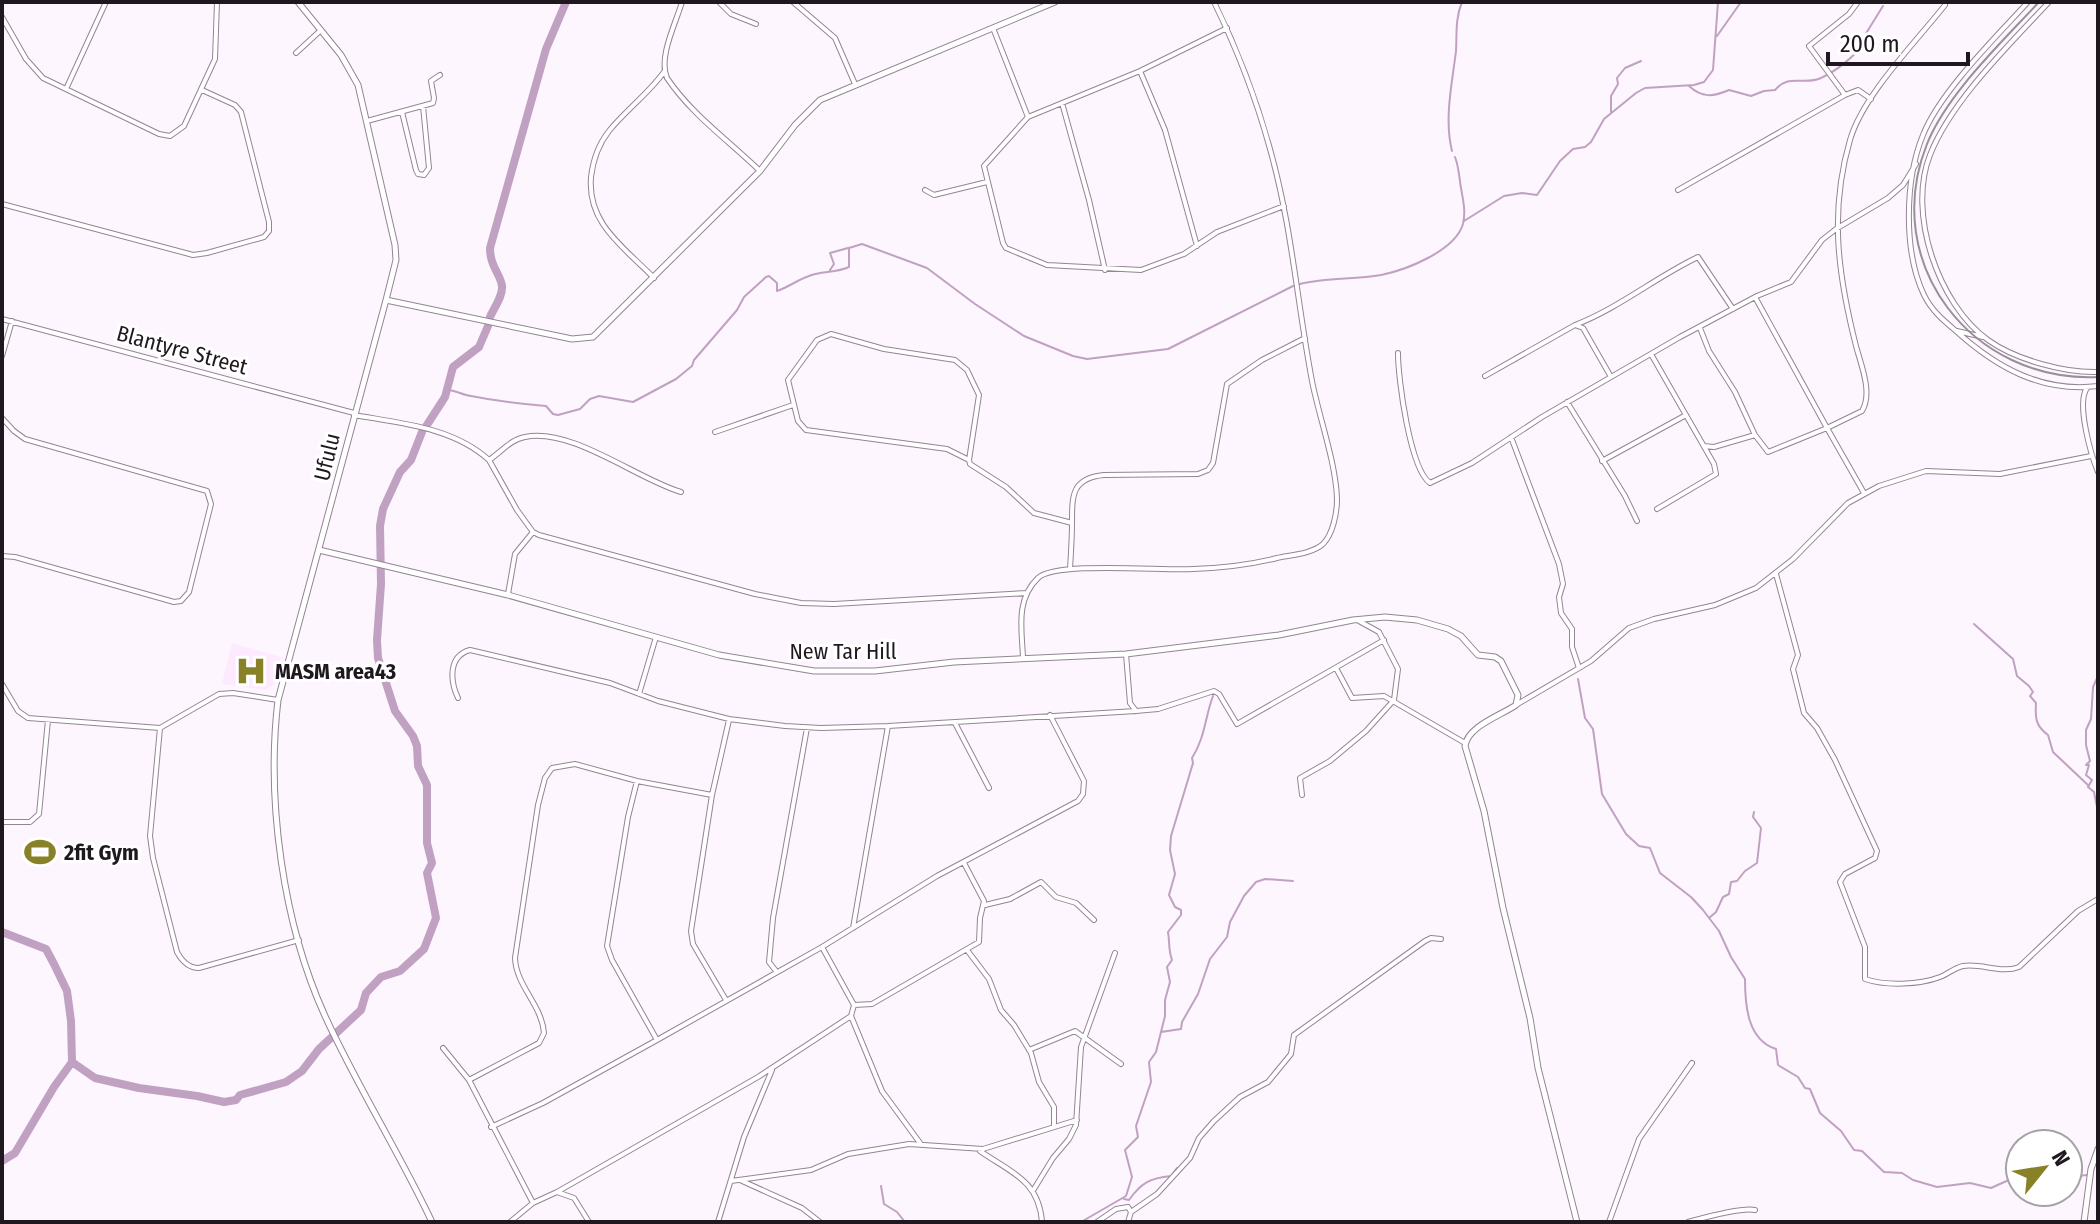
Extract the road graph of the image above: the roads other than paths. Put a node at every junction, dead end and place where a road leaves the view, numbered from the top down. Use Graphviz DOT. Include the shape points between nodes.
graph roads {
  1 [pos="106,2"];
  2 [pos="217,2"];
  3 [pos="298,2"];
  4 [pos="682,2"];
  5 [pos="719,2"];
  6 [pos="804,2"];
  7 [pos="1055,2"];
  8 [pos="1214,2"];
  9 [pos="1858,2"];
  10 [pos="2028,2"];
  11 [pos="2049,2"];
  12 [pos="795,3"];
  13 [pos="1945,5"];
  14 [pos="2,17"];
  15 [pos="756,24"];
  16 [pos="993,28"];
  17 [pos="1227,28"];
  18 [pos="321,29"];
  19 [pos="296,53"];
  20 [pos="1140,71"];
  21 [pos="664,72"];
  22 [pos="440,75"];
  23 [pos="855,84"];
  24 [pos="66,89"];
  25 [pos="202,90"];
  26 [pos="1845,95"];
  27 [pos="1871,99"];
  28 [pos="1062,103"];
  29 [pos="423,106"];
  30 [pos="402,112"];
  31 [pos="1028,117"];
  32 [pos="367,121"];
  33 [pos="1916,164"];
  34 [pos="760,171"];
  35 [pos="987,182"];
  36 [pos="925,190"];
  37 [pos="1678,190"];
  38 [pos="2,204"];
  39 [pos="1284,206"];
  40 [pos="1836,229"];
  41 [pos="1197,246"];
  42 [pos="1105,270"];
  43 [pos="654,278"];
  44 [pos="1755,297"];
  45 [pos="386,300"];
  46 [pos="1733,309"];
  47 [pos="2,319"];
  48 [pos="12,321"];
  49 [pos="1575,325"];
  50 [pos="1699,327"];
  51 [pos="1955,330"];
  52 [pos="1305,338"];
  53 [pos="1985,338"];
  54 [pos="1398,353"];
  55 [pos="1651,354"];
  56 [pos="2,356"];
  57 [pos="2098,372"];
  58 [pos="1485,376"];
  59 [pos="1611,377"];
  60 [pos="2098,386"];
  61 [pos="2087,388"];
  62 [pos="1567,402"];
  63 [pos="793,405"];
  64 [pos="354,414"];
  65 [pos="1686,415"];
  66 [pos="2,418"];
  67 [pos="1827,428"];
  68 [pos="715,432"];
  69 [pos="1755,435"];
  70 [pos="1511,437"];
  71 [pos="1704,446"];
  72 [pos="2091,456"];
  73 [pos="489,460"];
  74 [pos="969,460"];
  75 [pos="1602,461"];
  76 [pos="2098,472"];
  77 [pos="681,492"];
  78 [pos="1864,493"];
  79 [pos="1657,509"];
  80 [pos="1637,521"];
  81 [pos="1072,523"];
  82 [pos="533,532"];
  83 [pos="319,550"];
  84 [pos="2,556"];
  85 [pos="1070,569"];
  86 [pos="1776,574"];
  87 [pos="1027,593"];
  88 [pos="508,595"];
  89 [pos="1357,620"];
  90 [pos="656,637"];
  91 [pos="1384,640"];
  92 [pos="1126,654"];
  93 [pos="1023,658"];
  94 [pos="1336,668"];
  95 [pos="1579,668"];
  96 [pos="2,684"];
  97 [pos="639,694"];
  98 [pos="458,698"];
  99 [pos="278,700"];
  100 [pos="1394,700"];
  101 [pos="1516,705"];
  102 [pos="1136,711"];
  103 [pos="1050,715"];
  104 [pos="729,719"];
  105 [pos="48,720"];
  106 [pos="955,723"];
  107 [pos="888,726"];
  108 [pos="160,728"];
  109 [pos="807,728"];
  110 [pos="1465,743"];
  111 [pos="637,781"];
  112 [pos="989,788"];
  113 [pos="712,795"];
  114 [pos="1302,795"];
  115 [pos="2,822"];
  116 [pos="964,863"];
  117 [pos="2098,899"];
  118 [pos="984,904"];
  119 [pos="1094,920"];
  120 [pos="853,928"];
  121 [pos="1441,939"];
  122 [pos="299,940"];
  123 [pos="822,947"];
  124 [pos="967,950"];
  125 [pos="1115,953"];
  126 [pos="776,971"];
  127 [pos="726,1000"];
  128 [pos="854,1005"];
  129 [pos="851,1016"];
  130 [pos="1090,1021"];
  131 [pos="1071,1031"];
  132 [pos="1084,1035"];
  133 [pos="657,1040"];
  134 [pos="443,1048"];
  135 [pos="1029,1050"];
  136 [pos="1692,1063"];
  137 [pos="1121,1064"];
  138 [pos="773,1068"];
  139 [pos="469,1080"];
  140 [pos="1077,1120"];
  141 [pos="491,1127"];
  142 [pos="1054,1128"];
  143 [pos="920,1144"];
  144 [pos="978,1149"];
  145 [pos="2098,1149"];
  146 [pos="738,1179"];
  147 [pos="731,1181"];
  148 [pos="1034,1189"];
  149 [pos="557,1192"];
  150 [pos="533,1203"];
  151 [pos="1755,1210"];
  152 [pos="1131,1212"];
  153 [pos="432,1222"];
  154 [pos="510,1222"];
  155 [pos="589,1222"];
  156 [pos="718,1222"];
  157 [pos="820,1222"];
  158 [pos="1042,1222"];
  159 [pos="1097,1222"];
  160 [pos="1128,1222"];
  161 [pos="1577,1222"];
  162 [pos="1609,1222"];
  163 [pos="1688,1222"];
  164 [pos="2084,1222"];
  1 -- 24 [label="street"];
  2 -- 25 [label="street" via="216,55"];
  3 -- 18 [label="street, Ufulu"];
  4 -- 21 [label="street"];
  5 -- 15 [label="street" via="731,14"];
  6 -- 12 [label="street"];
  7 -- 16 [label="street"];
  8 -- 17 [label="street"];
  9 -- 26 [label="street" via="1809,46"];
  10 -- 33 [label="street" via="1940,103 1924,130"];
  11 -- 53 [label="street" via="1947,122 1923,179 1921,213 1934,259 1952,300"];
  12 -- 23 [label="street" via="835,38"];
  13 -- 27 [label="street"];
  14 -- 24 [label="street" via="36,72"];
  16 -- 23 [label="street"];
  16 -- 31 [label="street"];
  17 -- 20 [label="street"];
  17 -- 39 [label="street"];
  18 -- 19 [label="street"];
  18 -- 32 [label="street, Ufulu" via="354,74"];
  20 -- 28 [label="street"];
  20 -- 41 [label="street" via="1165,130"];
  21 -- 34 [label="street" via="692,111"];
  21 -- 43 [label="street" via="604,137 593,161 590,192 602,225"];
  22 -- 29 [label="street" via="431,81 434,102"];
  23 -- 34 [label="street" via="814,105"];
  24 -- 25 [label="street" via="167,136 182,129"];
  25 -- 38 [label="street" via="241,112 269,222 264,237 193,255"];
  26 -- 27 [label="street" via="1858,90"];
  26 -- 37 [label="street"];
  27 -- 40 [label="street" via="1850,140"];
  28 -- 31 [label="street"];
  28 -- 42 [label="street"];
  29 -- 30 [label="street"];
  29 -- 30 [label="street" via="429,168 424,175 417,172"];
  30 -- 32 [label="street"];
  31 -- 35 [label="street" via="985,163"];
  32 -- 45 [label="street, Ufulu" via="396,252"];
  33 -- 40 [label="street" via="1888,198"];
  33 -- 51 [label="street" via="1912,260 1926,298"];
  34 -- 43 [label="street"];
  35 -- 36 [label="street" via="934,195"];
  35 -- 42 [label="street" via="1006,248 1047,265"];
  39 -- 41 [label="street" via="1217,232"];
  39 -- 52 [label="street"];
  40 -- 44 [label="street" via="1791,282"];
  40 -- 67 [label="street" via="1845,302 1867,388 1862,411"];
  41 -- 42 [label="street" via="1154,267"];
  43 -- 45 [label="street" via="601,331 583,340"];
  44 -- 46 [label="street"];
  44 -- 67 [label="street"];
  45 -- 64 [label="street, Ufulu"];
  46 -- 49 [label="street" via="1698,257"];
  46 -- 50 [label="street"];
  47 -- 48 [label="street, Blantyre Street"];
  48 -- 56 [label="street"];
  48 -- 64 [label="street, Blantyre Street"];
  49 -- 58 [label="street"];
  49 -- 59 [label="street" via="1583,328"];
  50 -- 55 [label="street"];
  50 -- 69 [label="street"];
  51 -- 53 [label="street"];
  51 -- 61 [label="street" via="1975,350 2016,374"];
  52 -- 81 [label="street" via="1227,384 1208,470 1092,476 1071,500"];
  52 -- 85 [label="street" via="1337,497 1333,524 1322,545 1230,567"];
  53 -- 57 [label="street" via="2061,370"];
  54 -- 70 [label="street" via="1402,398 1424,479 1437,481"];
  55 -- 59 [label="street"];
  55 -- 65 [label="street"];
  59 -- 62 [label="street"];
  60 -- 61 [label="street"];
  61 -- 72 [label="street" via="2082,401"];
  62 -- 70 [label="street"];
  62 -- 75 [label="street"];
  63 -- 68 [label="street"];
  63 -- 74 [label="street" via="806,430 947,449"];
  63 -- 74 [label="street" via="788,380 826,335 955,360 967,370 979,395"];
  64 -- 73 [label="street, Blantyre Street" via="422,427"];
  64 -- 83 [label="street, Ufulu"];
  65 -- 71 [label="street"];
  65 -- 75 [label="street"];
  66 -- 84 [label="street" via="25,439 207,491 211,504 189,592 181,601"];
  67 -- 69 [label="street" via="1768,452"];
  67 -- 78 [label="street"];
  69 -- 71 [label="street"];
  70 -- 95 [label="street" via="1559,564 1559,602 1572,629"];
  71 -- 79 [label="street" via="1716,474"];
  72 -- 76 [label="street"];
  72 -- 78 [label="street" via="2000,474 1926,471"];
  73 -- 77 [label="street" via="523,437 548,437 607,457"];
  73 -- 82 [label="street"];
  74 -- 81 [label="street" via="1034,513"];
  75 -- 80 [label="street"];
  78 -- 86 [label="street" via="1838,511"];
  81 -- 85 [label="street"];
  82 -- 87 [label="street" via="801,603"];
  82 -- 88 [label="street" via="515,554"];
  83 -- 88 [label="street, New Tar Hill"];
  83 -- 99 [label="street, Ufulu"];
  85 -- 87 [label="street" via="1045,573"];
  86 -- 95 [label="street" via="1735,598 1629,628"];
  86 -- 117 [label="street" via="1798,655 1793,669 1804,713 1835,760 1877,851 1875,858 1840,882 1865,947 1865,979 1917,982 1976,965 2012,970"];
  87 -- 93 [label="street" via="1021,613"];
  88 -- 90 [label="street, New Tar Hill"];
  89 -- 91 [label="street"];
  89 -- 92 [label="street, New Tar Hill"];
  89 -- 101 [label="street, New Tar Hill" via="1417,620 1448,629 1478,655 1498,658 1518,695"];
  90 -- 93 [label="street, New Tar Hill" via="739,659 814,671"];
  90 -- 97 [label="street"];
  91 -- 94 [label="street"];
  91 -- 100 [label="street" via="1398,669"];
  92 -- 93 [label="street, New Tar Hill"];
  92 -- 102 [label="street" via="1130,703"];
  94 -- 100 [label="street" via="1352,698 1380,695"];
  94 -- 102 [label="street" via="1237,724 1214,691"];
  95 -- 101 [label="street"];
  96 -- 105 [label="street" via="20,714"];
  97 -- 98 [label="street" via="470,650 453,668"];
  97 -- 104 [label="street"];
  99 -- 108 [label="street" via="219,694"];
  99 -- 122 [label="street, Ufulu" via="279,843"];
  100 -- 110 [label="street"];
  100 -- 114 [label="street" via="1330,761 1300,778"];
  101 -- 110 [label="street" via="1472,732"];
  102 -- 103 [label="street"];
  103 -- 106 [label="street"];
  103 -- 116 [label="street" via="1084,781 1083,794"];
  104 -- 109 [label="street"];
  104 -- 113 [label="street"];
  105 -- 108 [label="street"];
  105 -- 115 [label="street" via="39,814 30,822"];
  106 -- 107 [label="street"];
  106 -- 112 [label="street"];
  107 -- 109 [label="street"];
  107 -- 120 [label="street"];
  108 -- 122 [label="street" via="150,836 177,952 189,966 199,968"];
  109 -- 126 [label="street" via="773,918 769,962"];
  110 -- 161 [label="street"];
  111 -- 113 [label="street"];
  111 -- 133 [label="street" via="607,946"];
  111 -- 139 [label="street" via="575,764 556,766 545,778 515,958 544,1033 539,1043"];
  113 -- 127 [label="street" via="691,938"];
  116 -- 118 [label="street"];
  116 -- 120 [label="street"];
  118 -- 119 [label="street" via="1010,899 1041,882"];
  118 -- 124 [label="street" via="980,938"];
  120 -- 123 [label="street"];
  121 -- 152 [label="street" via="1425,941 1294,1035 1291,1054 1268,1082 1240,1097 1199,1138 1190,1158 1157,1194"];
  122 -- 153 [label="street, Ufulu" via="326,1017"];
  123 -- 126 [label="street"];
  123 -- 128 [label="street"];
  124 -- 128 [label="street" via="872,1004"];
  124 -- 135 [label="street"];
  125 -- 130 [label="street"];
  126 -- 127 [label="street"];
  127 -- 133 [label="street"];
  128 -- 129 [label="street"];
  129 -- 138 [label="street"];
  129 -- 143 [label="street" via="882,1091"];
  130 -- 131 [label="street"];
  130 -- 132 [label="street"];
  131 -- 132 [label="street"];
  131 -- 135 [label="street"];
  132 -- 137 [label="street"];
  132 -- 140 [label="street"];
  133 -- 141 [label="street"];
  134 -- 139 [label="street"];
  135 -- 142 [label="street" via="1054,1107"];
  136 -- 162 [label="street" via="1639,1139"];
  138 -- 147 [label="street"];
  138 -- 149 [label="street"];
  139 -- 141 [label="street"];
  140 -- 142 [label="street"];
  140 -- 148 [label="street"];
  141 -- 150 [label="street"];
  142 -- 144 [label="street"];
  143 -- 144 [label="street"];
  143 -- 146 [label="street" via="848,1154 811,1170"];
  144 -- 148 [label="street"];
  145 -- 164 [label="street"];
  146 -- 147 [label="street"];
  146 -- 157 [label="street" via="802,1208"];
  147 -- 156 [label="street"];
  148 -- 158 [label="street"];
  149 -- 150 [label="street"];
  149 -- 155 [label="street" via="574,1198"];
  150 -- 154 [label="street"];
  151 -- 163 [label="street"];
  152 -- 159 [label="street" via="1121,1207"];
  152 -- 160 [label="street"];
}
